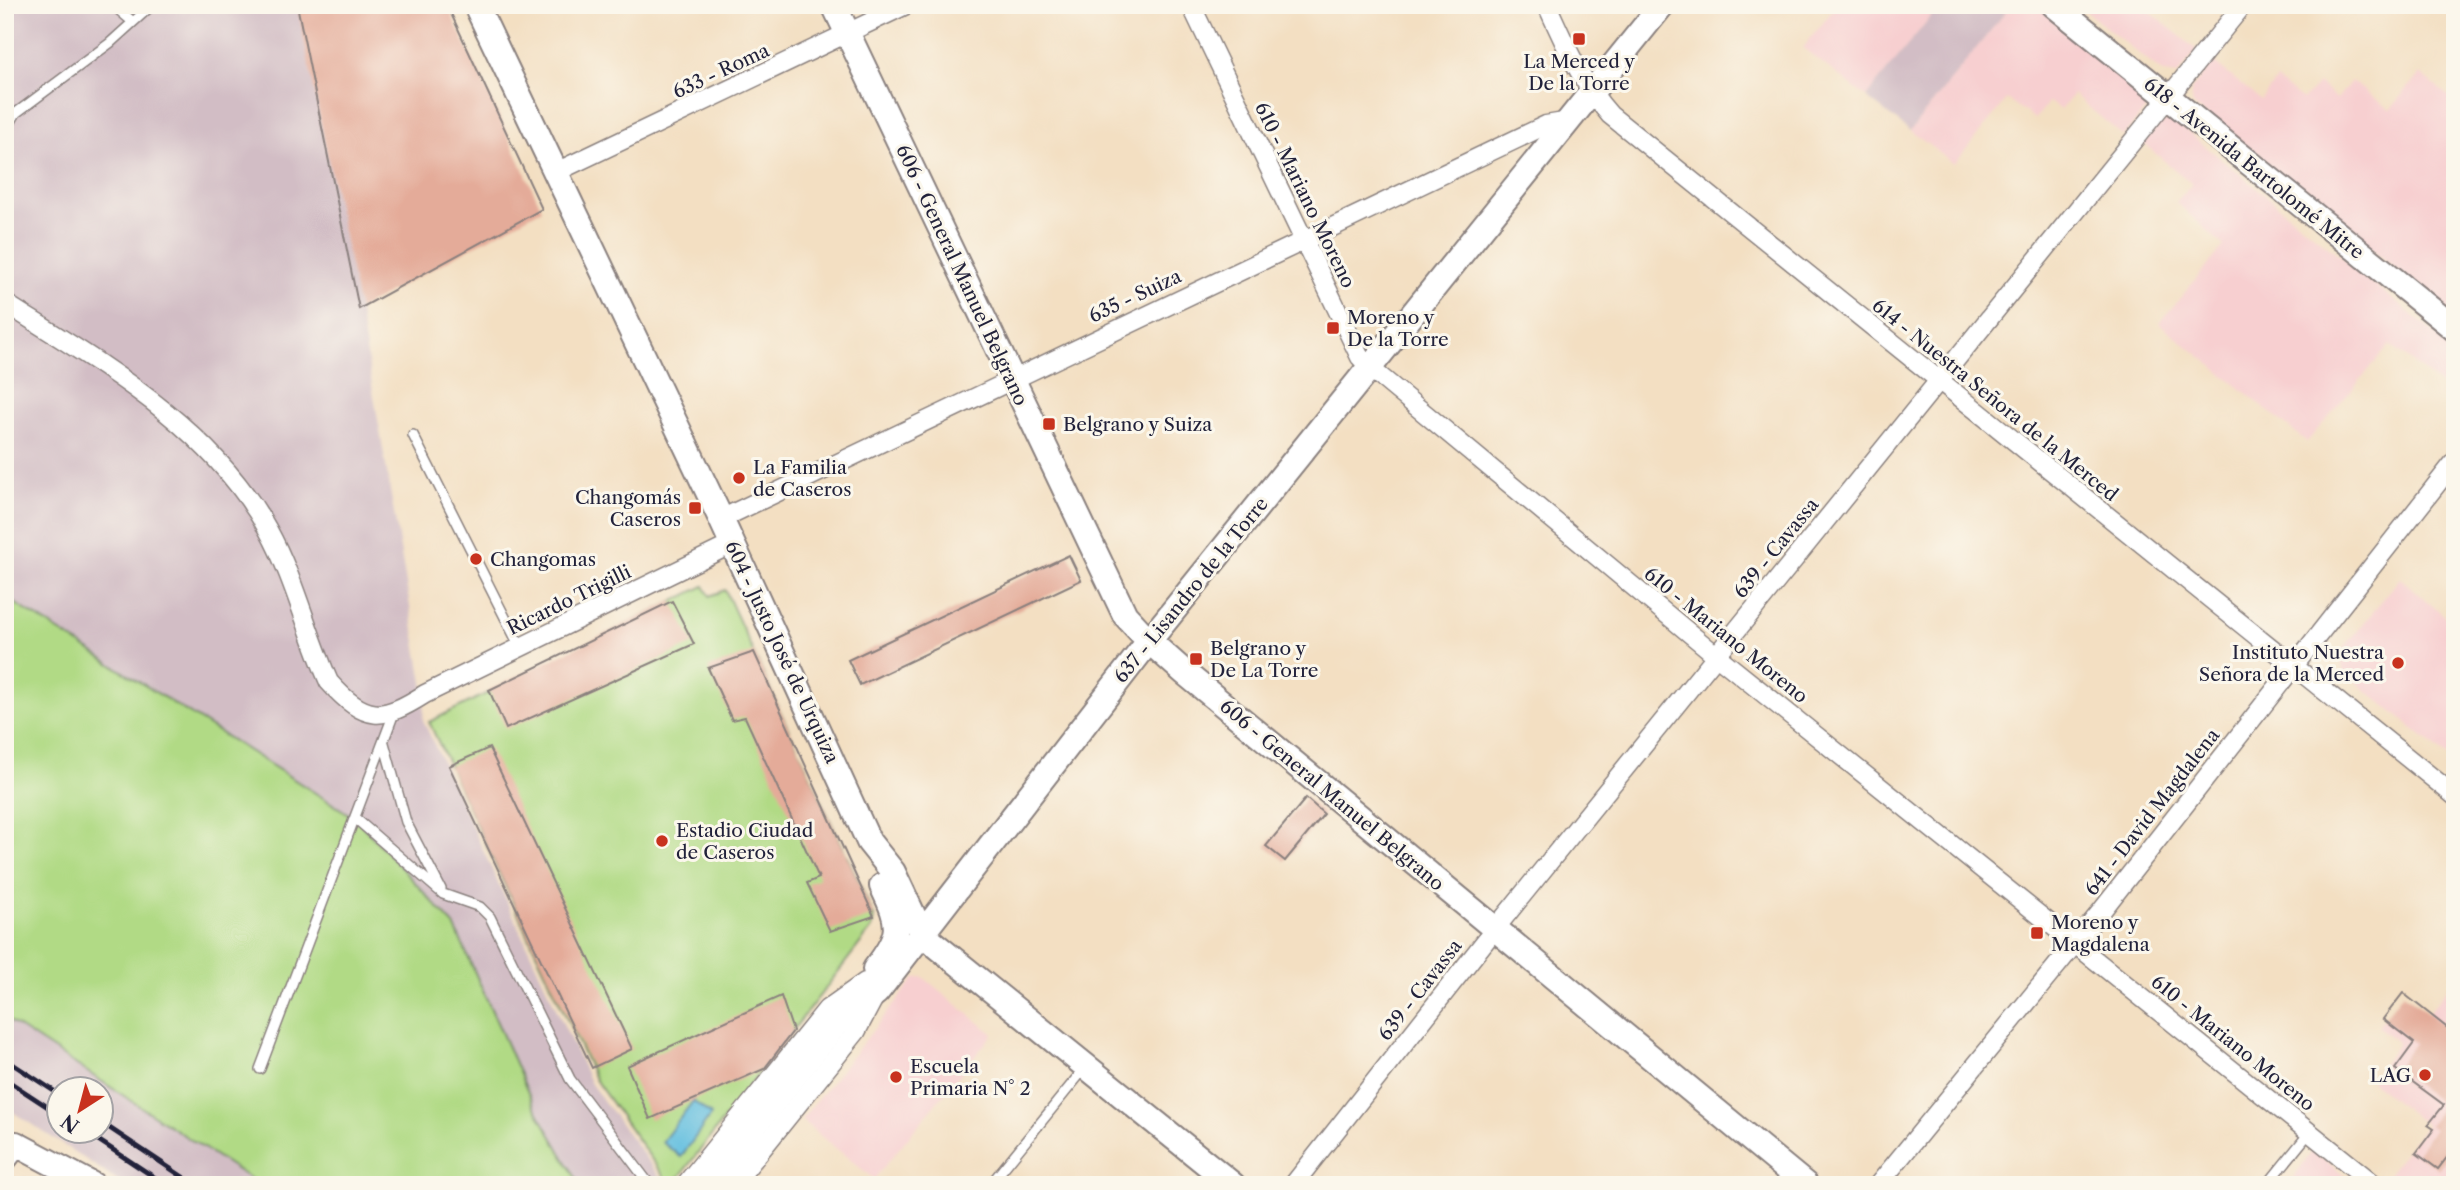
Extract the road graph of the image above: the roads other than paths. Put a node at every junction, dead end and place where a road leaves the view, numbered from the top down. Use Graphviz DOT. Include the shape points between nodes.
graph roads {
  1 [pos="113,5"];
  2 [pos="152,5"];
  3 [pos="476,5"];
  4 [pos="834,5"];
  5 [pos="906,5"];
  6 [pos="1191,5"];
  7 [pos="1547,5"];
  8 [pos="1662,5"];
  9 [pos="2054,5"];
  10 [pos="2243,5"];
  11 [pos="133,22"];
  12 [pos="847,34"];
  13 [pos="1590,92"];
  14 [pos="2168,98"];
  15 [pos="1570,121"];
  16 [pos="5,154"];
  17 [pos="554,173"];
  18 [pos="1304,240"];
  19 [pos="5,303"];
  20 [pos="2455,329"];
  21 [pos="1370,369"];
  22 [pos="1011,378"];
  23 [pos="1937,380"];
  24 [pos="413,435"];
  25 [pos="2455,461"];
  26 [pos="721,519"];
  27 [pos="732,544"];
  28 [pos="1149,641"];
  29 [pos="520,647"];
  30 [pos="1717,656"];
  31 [pos="2294,666"];
  32 [pos="394,713"];
  33 [pos="384,741"];
  34 [pos="2455,796"];
  35 [pos="355,818"];
  36 [pos="869,842"];
  37 [pos="443,894"];
  38 [pos="1494,930"];
  39 [pos="922,934"];
  40 [pos="2075,943"];
  41 [pos="871,987"];
  42 [pos="1087,1067"];
  43 [pos="260,1069"];
  44 [pos="2310,1132"];
  45 [pos="14,1148"];
  46 [pos="738,1183"];
  47 [pos="77,1185"];
  48 [pos="93,1185"];
  49 [pos="650,1185"];
  50 [pos="685,1185"];
  51 [pos="707,1185"];
  52 [pos="990,1185"];
  53 [pos="1233,1185"];
  54 [pos="1293,1185"];
  55 [pos="1806,1185"];
  56 [pos="1878,1185"];
  57 [pos="2267,1185"];
  58 [pos="2375,1185"];
  1 -- 11 [label="lane"];
  2 -- 11 [label="lane"];
  3 -- 17 [label="street, 604 - Justo José de Urquiza"];
  4 -- 12 [label="street, 606 - General Manuel Belgrano"];
  5 -- 12 [label="street, 633 - Roma"];
  6 -- 18 [label="street, 610 - Mariano Moreno"];
  7 -- 13 [label="street, 614 - Nuestra Señora de la Merced"];
  8 -- 13 [label="street, 637 - Lisandro de la Torre"];
  9 -- 14 [label="street, 618 - Avenida Bartolomé Mitre"];
  10 -- 14 [label="street, 639 - Cavassa"];
  11 -- 16 [label="lane" via="16,113"];
  12 -- 17 [label="street, 633 - Roma"];
  12 -- 22 [label="street, 606 - General Manuel Belgrano"];
  13 -- 15 [label="street, 637 - Lisandro de la Torre"];
  13 -- 23 [label="street, 614 - Nuestra Señora de la Merced" via="1610,115"];
  14 -- 20 [label="street, 618 - Avenida Bartolomé Mitre"];
  14 -- 23 [label="street, 639 - Cavassa"];
  15 -- 18 [label="street, 635 - Suiza" via="1546,125"];
  15 -- 21 [label="street, 637 - Lisandro de la Torre"];
  17 -- 26 [label="street, 604 - Justo José de Urquiza"];
  18 -- 21 [label="street, 610 - Mariano Moreno" via="1360,358"];
  18 -- 22 [label="street, 635 - Suiza"];
  19 -- 32 [label="street" via="140,393 226,467 269,532 329,682 340,695 371,713"];
  21 -- 28 [label="street, 637 - Lisandro de la Torre"];
  21 -- 30 [label="street, 610 - Mariano Moreno"];
  22 -- 26 [label="street, 635 - Suiza"];
  22 -- 28 [label="street, 606 - General Manuel Belgrano" via="1125,615"];
  23 -- 30 [label="street, 639 - Cavassa"];
  23 -- 31 [label="street, 614 - Nuestra Señora de la Merced"];
  24 -- 29 [label="lane"];
  25 -- 31 [label="street, 641 - David Magdalena"];
  26 -- 27 [label="street, 604 - Justo José de Urquiza"];
  27 -- 29 [label="street, Ricardo Trigilli"];
  27 -- 36 [label="street, 604 - Justo José de Urquiza"];
  28 -- 38 [label="street, 606 - General Manuel Belgrano"];
  28 -- 39 [label="street, 637 - Lisandro de la Torre"];
  29 -- 32 [label="street, Ricardo Trigilli"];
  30 -- 38 [label="street, 639 - Cavassa"];
  30 -- 40 [label="street, 610 - Mariano Moreno"];
  31 -- 34 [label="street, 614 - Nuestra Señora de la Merced"];
  31 -- 40 [label="street, 641 - David Magdalena"];
  32 -- 33 [label="lane"];
  33 -- 35 [label="lane"];
  33 -- 37 [label="lane" via="406,821"];
  35 -- 37 [label="lane"];
  35 -- 43 [label="lane"];
  36 -- 39 [label="street, 604 - Justo José de Urquiza" via="892,872"];
  36 -- 41 [label="street" via="897,930"];
  37 -- 49 [label="lane" via="480,907 490,917 570,1079"];
  38 -- 54 [label="street, 639 - Cavassa"];
  38 -- 55 [label="street, 606 - General Manuel Belgrano"];
  39 -- 41 [label="street, 637 - Lisandro de la Torre"];
  39 -- 42 [label="street, 604 - Justo José de Urquiza"];
  40 -- 44 [label="street, 610 - Mariano Moreno"];
  40 -- 56 [label="street, 641 - David Magdalena"];
  41 -- 46 [label="street, 637 - Lisandro de la Torre" via="856,1032"];
  41 -- 50 [label="street, 637 - Lisandro de la Torre" via="827,1009"];
  41 -- 51 [label="street"];
  42 -- 52 [label="lane"];
  42 -- 53 [label="street, 604 - Justo José de Urquiza"];
  44 -- 57 [label="lane"];
  44 -- 58 [label="street, 610 - Mariano Moreno"];
  45 -- 47 [label="street"];
  45 -- 48 [label="street"];
}
